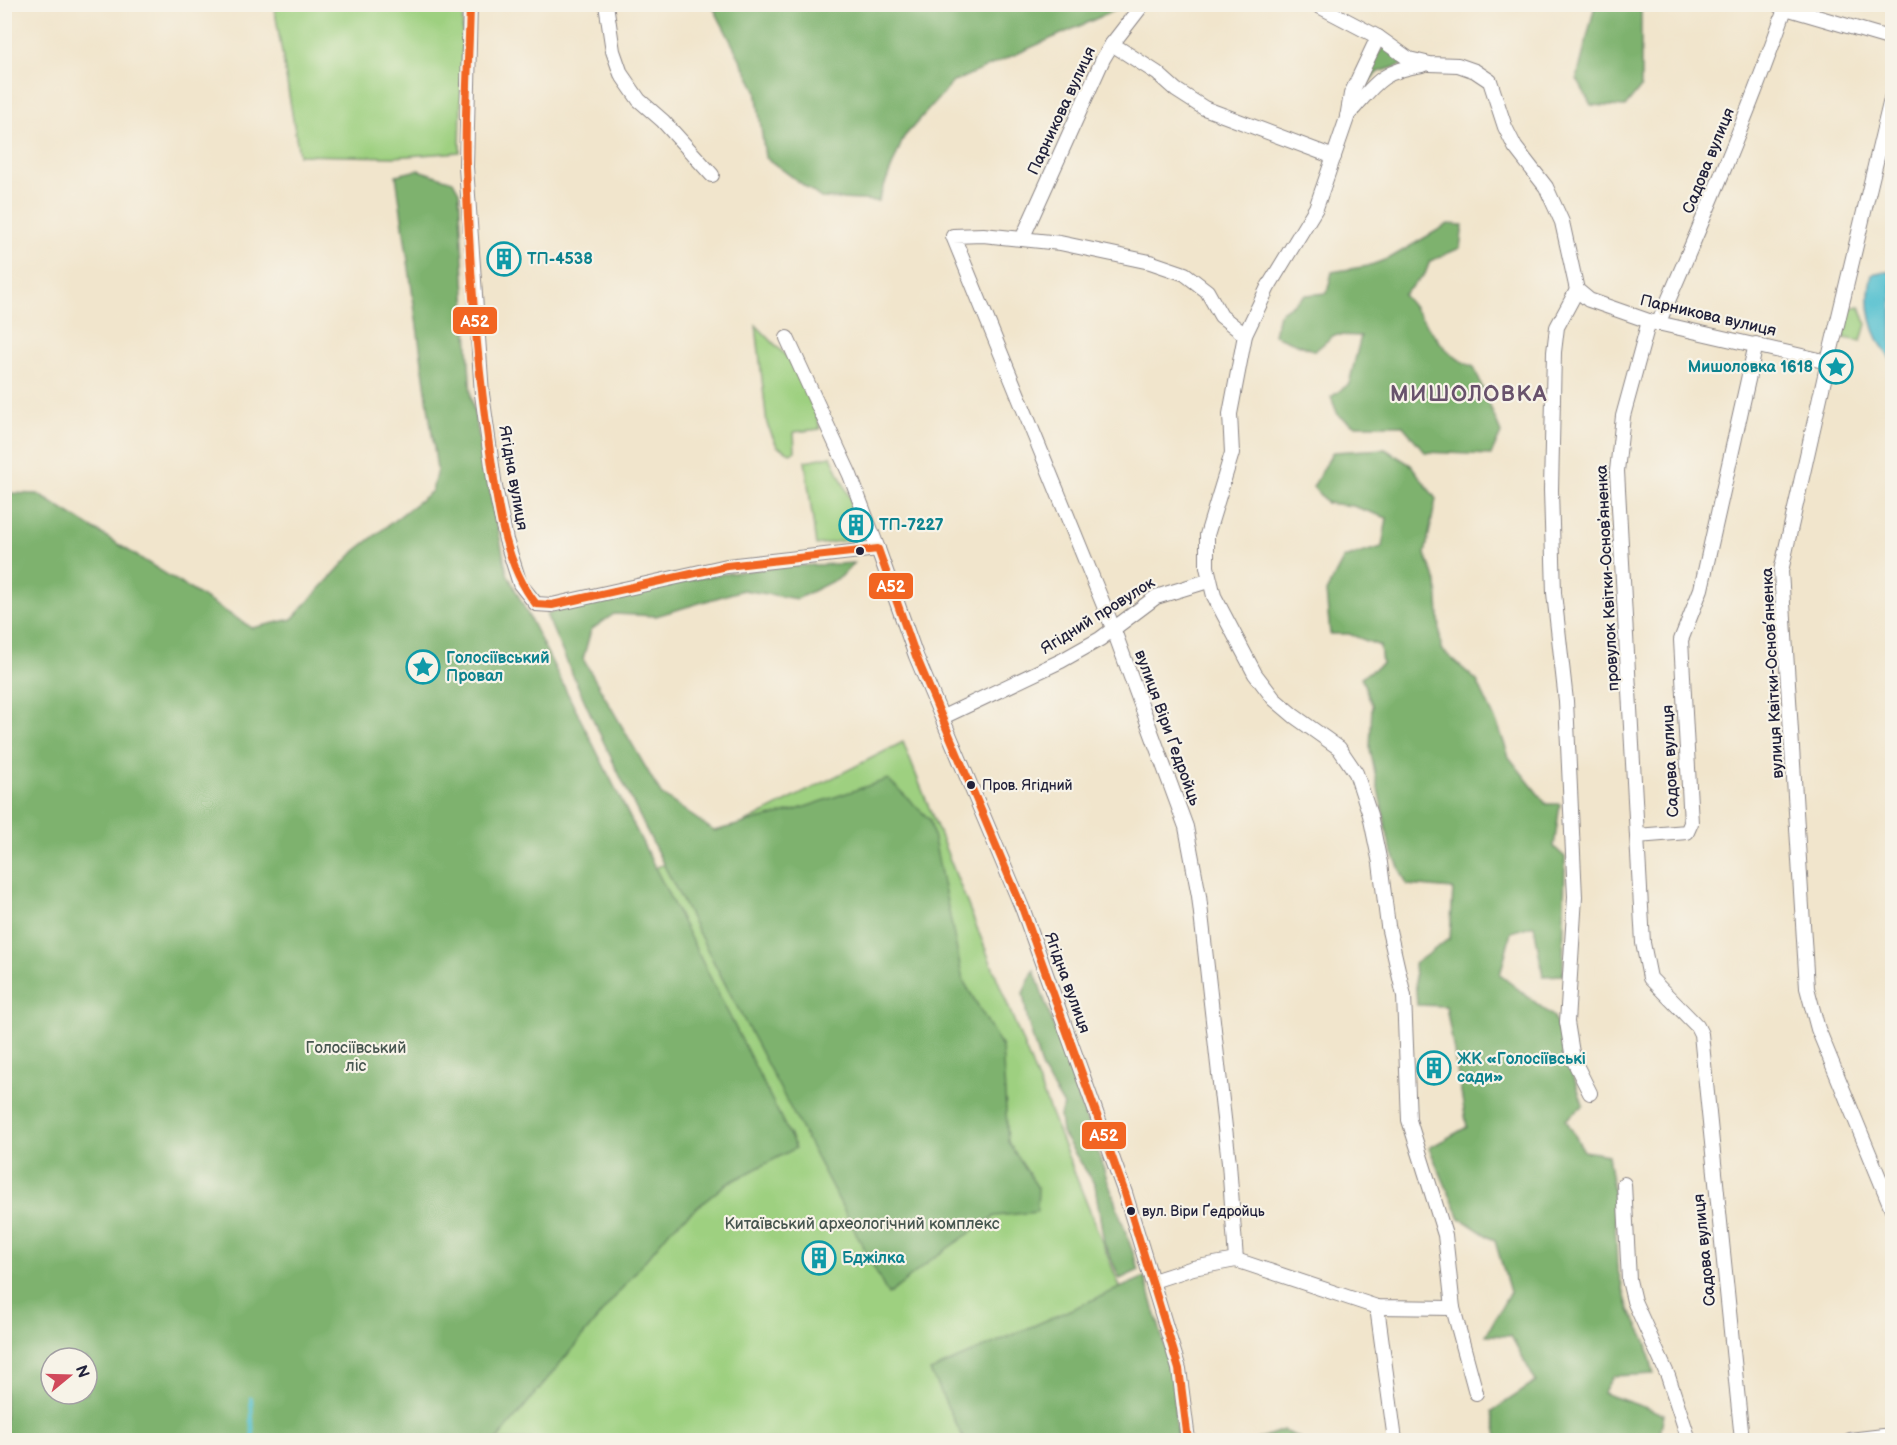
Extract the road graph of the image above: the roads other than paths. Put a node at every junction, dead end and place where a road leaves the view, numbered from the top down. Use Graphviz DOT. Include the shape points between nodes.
graph roads {
  1 [pos="470,4"];
  2 [pos="606,4"];
  3 [pos="1143,4"];
  4 [pos="1315,4"];
  5 [pos="1781,7"];
  6 [pos="1378,37"];
  7 [pos="1893,39"];
  8 [pos="1112,44"];
  9 [pos="1430,64"];
  10 [pos="1893,95"];
  11 [pos="1347,117"];
  12 [pos="1334,157"];
  13 [pos="712,175"];
  14 [pos="1022,238"];
  15 [pos="1577,290"];
  16 [pos="1654,322"];
  17 [pos="1245,335"];
  18 [pos="787,338"];
  19 [pos="1756,344"];
  20 [pos="1828,362"];
  21 [pos="878,549"];
  22 [pos="1208,581"];
  23 [pos="1113,628"];
  24 [pos="943,717"];
  25 [pos="1637,836"];
  26 [pos="1590,1093"];
  27 [pos="1624,1184"];
  28 [pos="1893,1209"];
  29 [pos="1236,1260"];
  30 [pos="1153,1281"];
  31 [pos="1377,1306"];
  32 [pos="1453,1308"];
  33 [pos="1476,1393"];
  34 [pos="1893,1435"];
  35 [pos="1188,1440"];
  36 [pos="1395,1440"];
  37 [pos="1689,1440"];
  38 [pos="1742,1440"];
  39 [pos="1850,1440"];
  1 -- 21 [label="street, Ягідна вулиця" via="466,167 482,394 495,487 520,584 537,603 552,605 727,566"];
  2 -- 13 [label="street" via="613,51 621,74 639,100"];
  3 -- 8 [label="street, Парникова вулиця"];
  4 -- 6 [label="street"];
  5 -- 7 [label="street"];
  5 -- 16 [label="street, Садова вулиця" via="1760,83 1716,192"];
  6 -- 9 [label="street" via="1409,59"];
  6 -- 11 [label="street" via="1350,94"];
  8 -- 12 [label="street" via="1204,108"];
  8 -- 14 [label="street, Парникова вулиця"];
  9 -- 11 [label="street" via="1406,67 1382,77"];
  9 -- 15 [label="street" via="1458,65 1475,70 1490,81 1515,147 1546,188 1562,222"];
  10 -- 20 [label="street, вулиця Квітки-Основ’яненка"];
  11 -- 12 [label="street"];
  12 -- 17 [label="street" via="1316,208 1268,287"];
  14 -- 17 [label="street" via="1114,254 1185,274 1208,291 1221,316"];
  14 -- 23 [label="street, вулиця Віри Ґедройць" via="953,237"];
  15 -- 16 [label="street, Парникова вулиця" via="1589,300"];
  15 -- 26 [label="street" via="1557,327 1551,490 1554,593 1566,701 1575,897 1568,1022 1573,1059"];
  16 -- 19 [label="street, Парникова вулиця"];
  16 -- 25 [label="street, провулок Квітки-Основʼяненка" via="1623,416 1617,471"];
  17 -- 22 [label="street" via="1230,414 1232,453 1207,535"];
  18 -- 21 [label="street, Ягідна вулиця" via="842,457"];
  19 -- 20 [label="street, Парникова вулиця"];
  19 -- 25 [label="street, Садова вулиця" via="1701,589 1681,640 1691,823 1686,832"];
  20 -- 28 [label="street, вулиця Квітки-Основ’яненка" via="1781,571 1808,988 1818,1029"];
  21 -- 24 [label="street, Ягідна вулиця" via="916,656"];
  22 -- 23 [label="street, Ягідний провулок" via="1156,597"];
  22 -- 32 [label="street" via="1241,652 1274,699 1339,748 1356,773 1370,815 1402,986 1409,1120 1445,1235"];
  23 -- 24 [label="street, Ягідний провулок" via="1061,661"];
  23 -- 29 [label="street, вулиця Віри Ґедройць" via="1186,827 1195,865 1229,1162"];
  24 -- 30 [label="street, Ягідна вулиця" via="1048,976"];
  25 -- 38 [label="street, Садова вулиця" via="1642,943 1650,978 1701,1034"];
  27 -- 37 [label="street" via="1629,1280 1634,1301 1668,1376"];
  29 -- 30 [label="street"];
  29 -- 31 [label="street"];
  30 -- 35 [label="street, Ягідна вулиця" via="1179,1370"];
  31 -- 32 [label="street"];
  31 -- 36 [label="street"];
  32 -- 33 [label="street"];
  34 -- 39 [label="street"];
}
